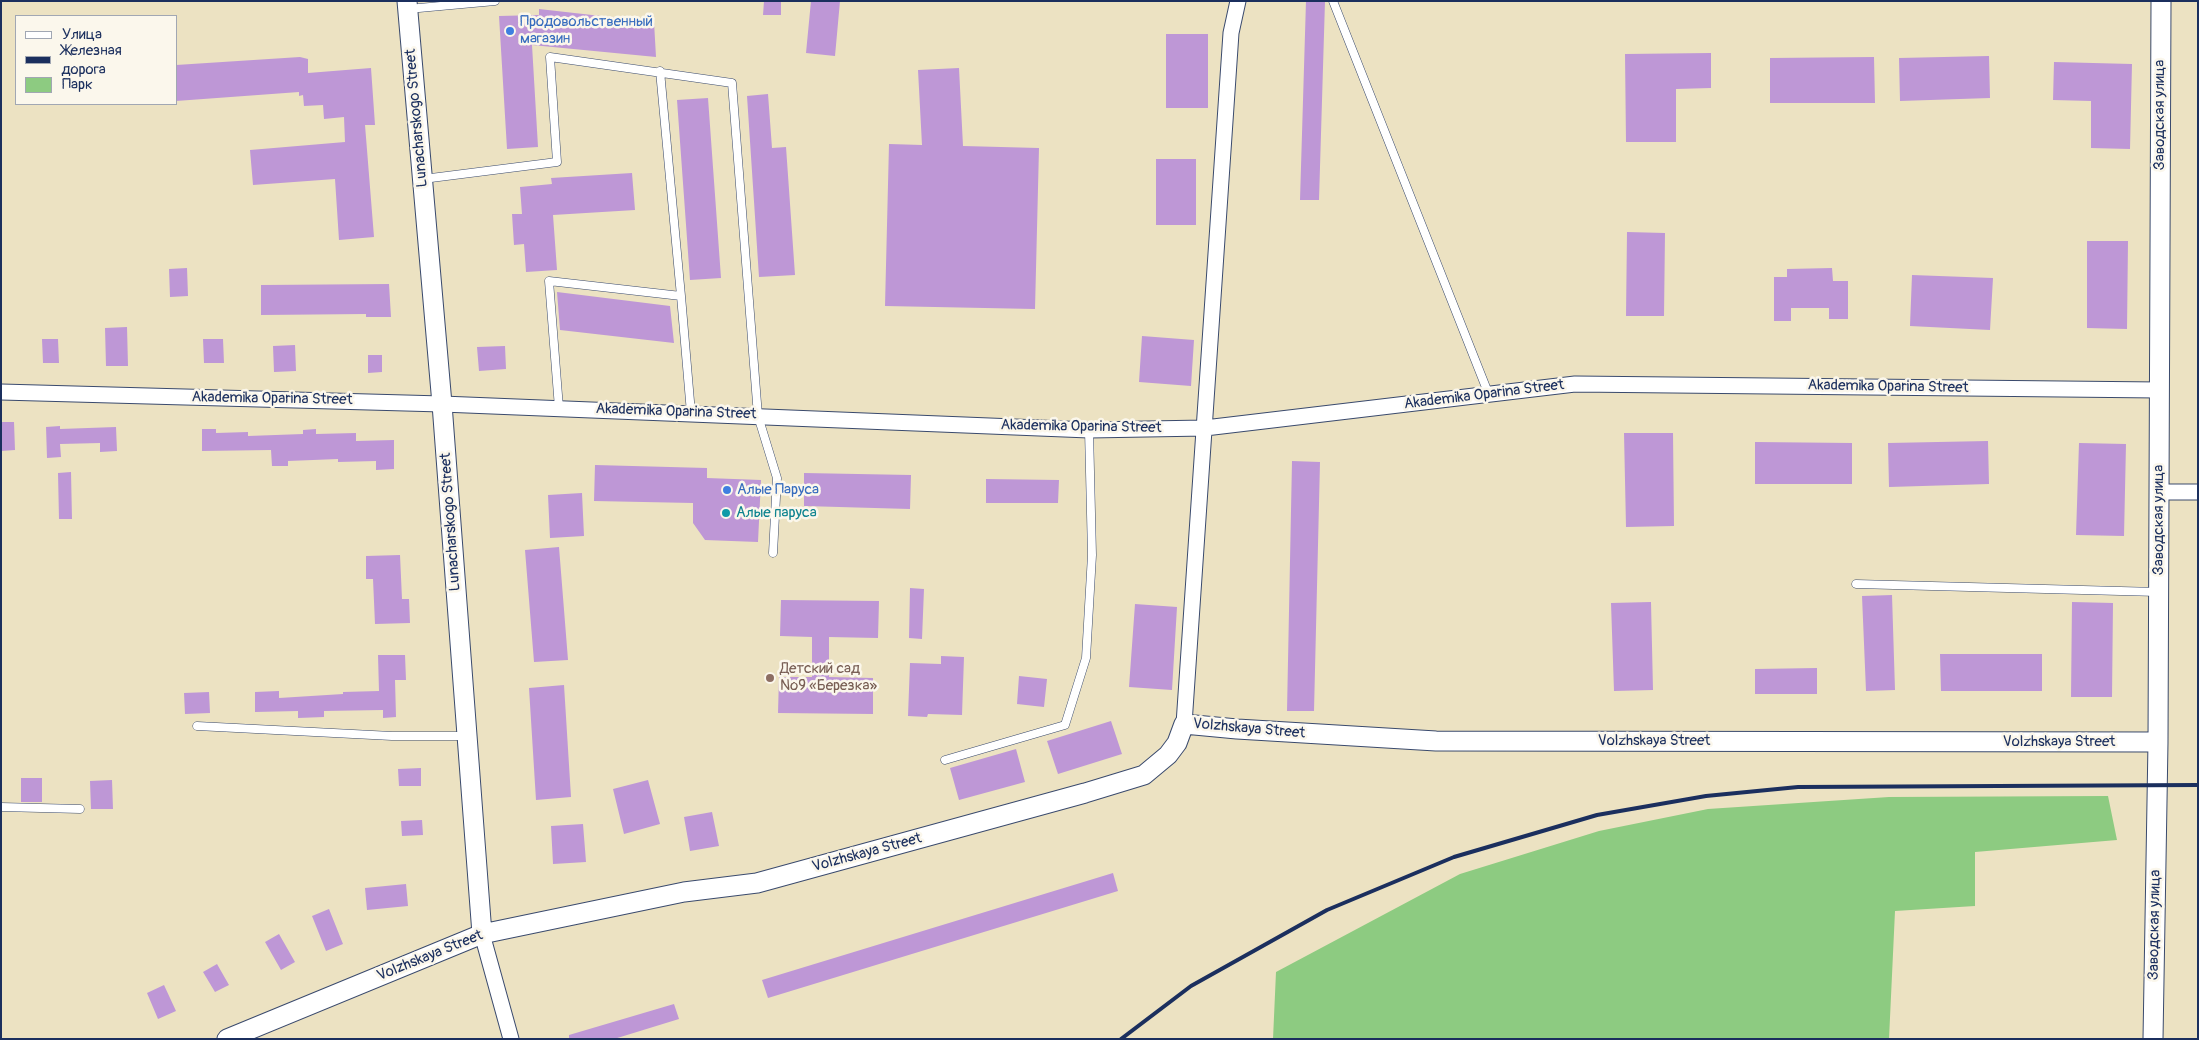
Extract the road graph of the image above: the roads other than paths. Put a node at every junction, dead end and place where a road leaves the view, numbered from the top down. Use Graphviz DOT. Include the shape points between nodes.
graph roads {
  1 [pos="495,1"];
  2 [pos="1238,1"];
  3 [pos="1333,1"];
  4 [pos="2161,1"];
  5 [pos="453,3"];
  6 [pos="407,5"];
  7 [pos="660,71"];
  8 [pos="423,179"];
  9 [pos="681,296"];
  10 [pos="2159,390"];
  11 [pos="1,392"];
  12 [pos="1489,395"];
  13 [pos="442,404"];
  14 [pos="559,408"];
  15 [pos="690,413"];
  16 [pos="758,416"];
  17 [pos="1205,428"];
  18 [pos="1089,430"];
  19 [pos="2159,492"];
  20 [pos="2198,492"];
  21 [pos="773,553"];
  22 [pos="1856,584"];
  23 [pos="2158,592"];
  24 [pos="1184,724"];
  25 [pos="197,726"];
  26 [pos="468,736"];
  27 [pos="2158,742"];
  28 [pos="945,760"];
  29 [pos="1,807"];
  30 [pos="80,809"];
  31 [pos="482,934"];
  32 [pos="226,1039"];
  33 [pos="511,1039"];
  34 [pos="2153,1039"];
  1 -- 5 [label="lane"];
  2 -- 17 [label="street" via="1231,33"];
  3 -- 12 [label="lane"];
  4 -- 10 [label="street, Заводская улица"];
  5 -- 6 [label="lane"];
  6 -- 8 [label="street, Lunacharskogo Street"];
  7 -- 8 [label="lane" via="550,57 557,162"];
  7 -- 9 [label="lane"];
  7 -- 16 [label="lane" via="732,83"];
  8 -- 13 [label="street, Lunacharskogo Street"];
  9 -- 14 [label="lane" via="549,281"];
  9 -- 15 [label="lane"];
  10 -- 12 [label="street, Akademika Oparina Street" via="1575,384"];
  10 -- 19 [label="street, Заводская улица"];
  11 -- 13 [label="street, Akademika Oparina Street"];
  12 -- 17 [label="street, Akademika Oparina Street"];
  13 -- 14 [label="street, Akademika Oparina Street"];
  13 -- 26 [label="street, Lunacharskogo Street"];
  14 -- 15 [label="street, Akademika Oparina Street"];
  15 -- 16 [label="street, Akademika Oparina Street"];
  16 -- 18 [label="street, Akademika Oparina Street"];
  16 -- 21 [label="lane" via="777,478"];
  17 -- 18 [label="street, Akademika Oparina Street"];
  17 -- 24 [label="street"];
  18 -- 28 [label="lane" via="1092,555 1086,658 1065,725"];
  19 -- 20 [label="street"];
  19 -- 23 [label="street, Заводская улица"];
  22 -- 23 [label="lane"];
  23 -- 27 [label="street, Заводская улица"];
  24 -- 27 [label="street, Volzhskaya Street" via="1436,741"];
  24 -- 31 [label="street, Volzhskaya Street" via="1177,743 1160,763 1144,775 1093,791 757,883 684,892"];
  25 -- 26 [label="lane" via="392,736"];
  26 -- 31 [label="street, Lunacharskogo Street"];
  27 -- 34 [label="street, Заводская улица"];
  29 -- 30 [label="lane"];
  31 -- 32 [label="street, Volzhskaya Street"];
  31 -- 33 [label="street, Lunacharskogo Street"];
}
